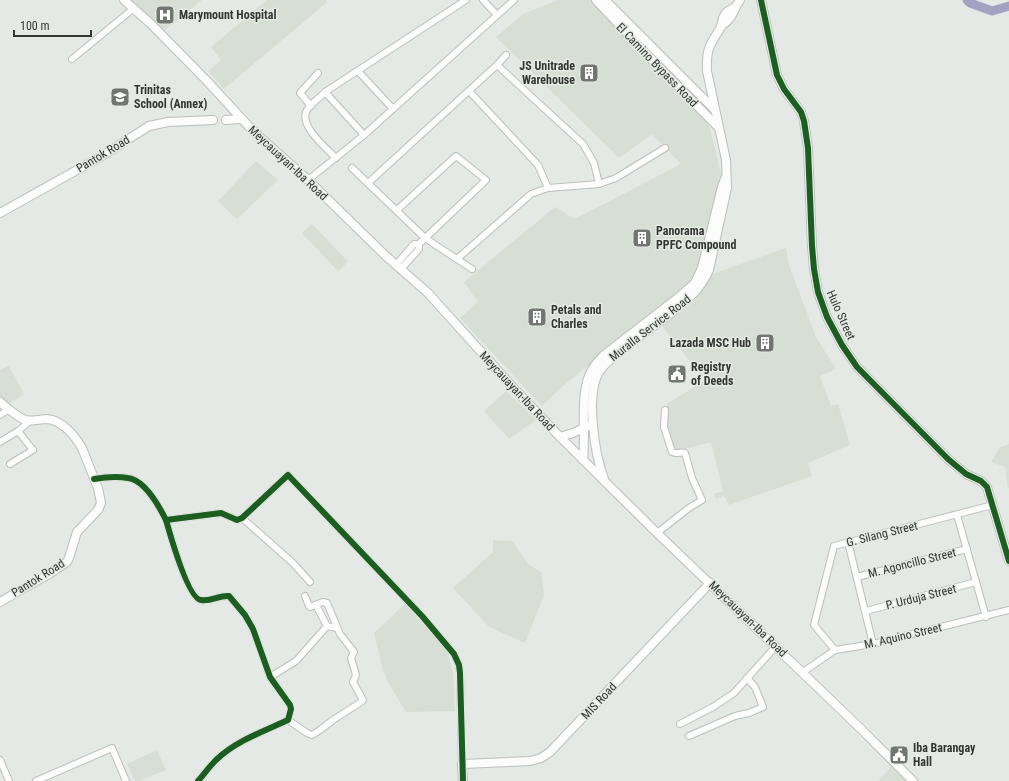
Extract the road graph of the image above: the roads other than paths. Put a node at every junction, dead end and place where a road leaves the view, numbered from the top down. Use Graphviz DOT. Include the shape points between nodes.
graph roads {
  1 [pos="124,0"];
  2 [pos="466,0"];
  3 [pos="483,0"];
  4 [pos="514,0"];
  5 [pos="596,0"];
  6 [pos="605,0"];
  7 [pos="740,0"];
  8 [pos="761,0"];
  9 [pos="134,8"];
  10 [pos="497,16"];
  11 [pos="630,31"];
  12 [pos="506,55"];
  13 [pos="72,59"];
  14 [pos="497,65"];
  15 [pos="358,71"];
  16 [pos="318,73"];
  17 [pos="693,89"];
  18 [pos="469,91"];
  19 [pos="325,92"];
  20 [pos="712,92"];
  21 [pos="687,95"];
  22 [pos="700,96"];
  23 [pos="311,106"];
  24 [pos="393,109"];
  25 [pos="716,111"];
  26 [pos="240,119"];
  27 [pos="213,120"];
  28 [pos="226,120"];
  29 [pos="720,128"];
  30 [pos="364,136"];
  31 [pos="666,148"];
  32 [pos="336,158"];
  33 [pos="352,168"];
  34 [pos="308,180"];
  35 [pos="368,183"];
  36 [pos="599,184"];
  37 [pos="548,188"];
  38 [pos="397,210"];
  39 [pos="0,213"];
  40 [pos="425,238"];
  41 [pos="458,258"];
  42 [pos="399,267"];
  43 [pos="472,269"];
  44 [pos="0,402"];
  45 [pos="9,409"];
  46 [pos="665,410"];
  47 [pos="0,415"];
  48 [pos="30,421"];
  49 [pos="589,426"];
  50 [pos="18,431"];
  51 [pos="560,437"];
  52 [pos="0,442"];
  53 [pos="583,460"];
  54 [pos="10,464"];
  55 [pos="94,478"];
  56 [pos="605,482"];
  57 [pos="993,505"];
  58 [pos="957,515"];
  59 [pos="242,518"];
  60 [pos="166,520"];
  61 [pos="658,533"];
  62 [pos="848,542"];
  63 [pos="967,549"];
  64 [pos="1009,562"];
  65 [pos="858,577"];
  66 [pos="310,582"];
  67 [pos="976,582"];
  68 [pos="710,583"];
  69 [pos="305,596"];
  70 [pos="0,602"];
  71 [pos="316,605"];
  72 [pos="1009,610"];
  73 [pos="866,611"];
  74 [pos="986,616"];
  75 [pos="327,626"];
  76 [pos="337,628"];
  77 [pos="873,644"];
  78 [pos="776,646"];
  79 [pos="835,650"];
  80 [pos="803,672"];
  81 [pos="270,677"];
  82 [pos="747,678"];
  83 [pos="288,720"];
  84 [pos="680,724"];
  85 [pos="689,736"];
  86 [pos="0,760"];
  87 [pos="462,764"];
  88 [pos="9,781"];
  89 [pos="36,781"];
  90 [pos="126,781"];
  91 [pos="198,781"];
  92 [pos="463,781"];
  93 [pos="913,781"];
  1 -- 9 [label="street, Meycauayan-Iba Road"];
  2 -- 15 [label="street"];
  3 -- 10 [label="street"];
  4 -- 10 [label="street"];
  5 -- 11 [label="street, El Camino Bypass Road"];
  6 -- 11 [label="street, El Camino Bypass Road"];
  7 -- 20 [label="street, Muralla Service Road" via="727,11 722,26 707,51 707,71"];
  8 -- 57 [label="street, Hulo Street" via="777,75 804,121 808,148 814,269 818,292 827,317 857,367 953,463 984,484"];
  9 -- 13 [label="street"];
  9 -- 26 [label="street, Meycauayan-Iba Road" via="207,81"];
  10 -- 24 [label="street"];
  11 -- 17 [label="street, El Camino Bypass Road"];
  11 -- 21 [label="street, El Camino Bypass Road"];
  12 -- 14 [label="street"];
  14 -- 18 [label="street"];
  14 -- 36 [label="street" via="582,144 594,163"];
  15 -- 19 [label="street"];
  15 -- 24 [label="street"];
  16 -- 23 [label="street" via="300,93"];
  17 -- 21 [label="street"];
  17 -- 22 [label="street, El Camino Bypass Road"];
  18 -- 35 [label="street"];
  18 -- 37 [label="street" via="538,165"];
  19 -- 23 [label="street"];
  19 -- 30 [label="street"];
  20 -- 22 [label="street"];
  20 -- 25 [label="street, Muralla Service Road"];
  21 -- 29 [label="street, El Camino Bypass Road"];
  22 -- 25 [label="street, El Camino Bypass Road"];
  23 -- 32 [label="street" via="305,118 308,128"];
  24 -- 30 [label="street"];
  25 -- 29 [label="street, Muralla Service Road"];
  26 -- 28 [label="street"];
  26 -- 34 [label="street, Meycauayan-Iba Road"];
  27 -- 39 [label="street, Pantok Road" via="168,122 149,126 102,156"];
  29 -- 49 [label="street, Muralla Service Road" via="728,188 706,278 694,294 616,354 599,372 593,391"];
  30 -- 32 [label="street"];
  31 -- 36 [label="street" via="616,178"];
  32 -- 34 [label="street"];
  33 -- 35 [label="street"];
  34 -- 42 [label="street, Meycauayan-Iba Road"];
  35 -- 38 [label="street"];
  36 -- 37 [label="street"];
  37 -- 41 [label="street" via="531,194"];
  38 -- 40 [label="street"];
  38 -- 40 [label="street" via="456,156 486,180"];
  40 -- 41 [label="street"];
  40 -- 42 [label="street" via="419,244 419,249"];
  41 -- 43 [label="street"];
  42 -- 51 [label="street, Meycauayan-Iba Road" via="428,293"];
  44 -- 45 [label="street"];
  45 -- 47 [label="street"];
  45 -- 48 [label="street"];
  46 -- 61 [label="street" via="664,427 672,452 686,453 702,500"];
  48 -- 50 [label="street"];
  48 -- 55 [label="street, Pantok Road" via="48,419 67,429 78,442"];
  49 -- 51 [label="street"];
  49 -- 53 [label="street, Muralla Service Road"];
  49 -- 56 [label="street, Muralla Service Road"];
  50 -- 52 [label="street"];
  50 -- 54 [label="street" via="33,450"];
  51 -- 53 [label="street, Meycauayan-Iba Road"];
  53 -- 56 [label="street, Meycauayan-Iba Road"];
  55 -- 60 [label="street" via="128,478 140,483 160,506"];
  55 -- 70 [label="street, Pantok Road" via="101,505 77,532 67,562"];
  56 -- 61 [label="street, Meycauayan-Iba Road"];
  57 -- 58 [label="street, G. Silang Street"];
  57 -- 64 [label="street, Hulo Street"];
  58 -- 62 [label="street, G. Silang Street"];
  58 -- 63 [label="street"];
  59 -- 60 [label="street" via="236,520 221,513"];
  59 -- 66 [label="street" via="293,563"];
  59 -- 87 [label="street" via="288,475 422,616 454,654 459,665"];
  60 -- 81 [label="street" via="187,583 194,595 204,600 229,596 245,615 253,630"];
  61 -- 68 [label="street, Meycauayan-Iba Road"];
  62 -- 65 [label="street"];
  62 -- 79 [label="street, G. Silang Street" via="834,546 814,625"];
  63 -- 65 [label="street, M. Agoncillo Street"];
  63 -- 67 [label="street"];
  65 -- 73 [label="street"];
  67 -- 73 [label="street, P. Urduja Street"];
  67 -- 74 [label="street"];
  68 -- 78 [label="street, Meycauayan-Iba Road"];
  68 -- 87 [label="street, MIS Road" via="550,752 530,761"];
  69 -- 71 [label="street" via="310,607"];
  71 -- 75 [label="street"];
  71 -- 76 [label="street" via="327,603"];
  72 -- 74 [label="street, M. Aquino Street"];
  73 -- 77 [label="street"];
  74 -- 77 [label="street, M. Aquino Street"];
  75 -- 76 [label="street"];
  75 -- 81 [label="street" via="296,661"];
  76 -- 83 [label="street" via="354,652 351,658 356,675 353,682 363,700 312,735"];
  77 -- 79 [label="street, M. Aquino Street"];
  78 -- 80 [label="street, Meycauayan-Iba Road"];
  78 -- 82 [label="street"];
  79 -- 80 [label="street, M. Aquino Street"];
  80 -- 93 [label="street, Meycauayan-Iba Road"];
  81 -- 83 [label="street" via="290,705"];
  82 -- 84 [label="street" via="734,693 714,707"];
  82 -- 85 [label="street" via="755,686 763,707"];
  83 -- 91 [label="street" via="235,746 217,759"];
  86 -- 88 [label="street"];
  87 -- 92 [label="street"];
  89 -- 90 [label="street" via="112,748"];
}
